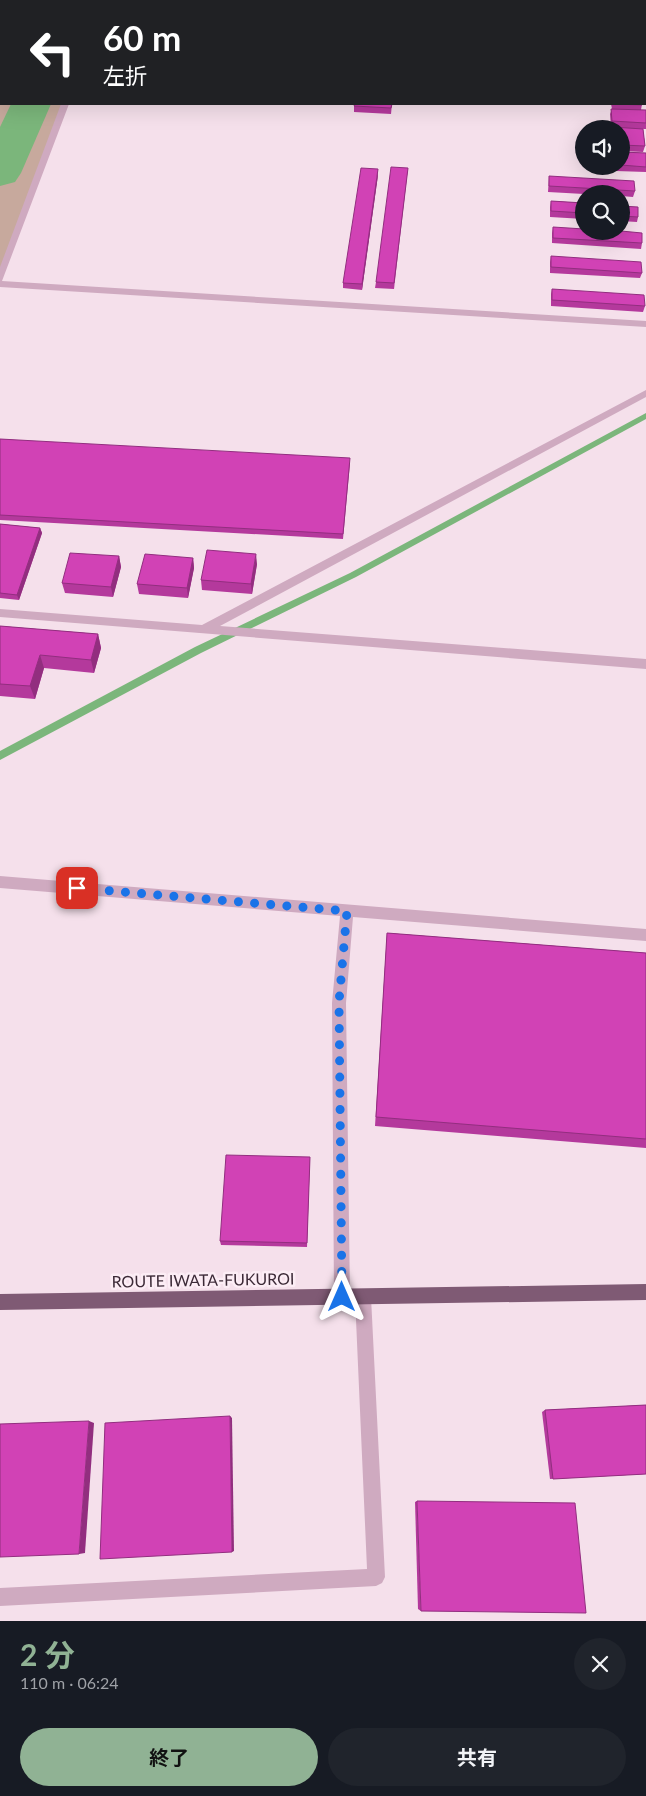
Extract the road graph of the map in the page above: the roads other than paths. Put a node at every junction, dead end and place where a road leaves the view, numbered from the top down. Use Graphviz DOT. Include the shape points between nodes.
graph roads {
  1 [pos="65,105"];
  2 [pos="0,279"];
  3 [pos="0,284"];
  4 [pos="646,324"];
  5 [pos="646,392"];
  6 [pos="0,613"];
  7 [pos="204,629"];
  8 [pos="646,664"];
  9 [pos="0,882"];
  10 [pos="347,911"];
  11 [pos="646,935"];
  12 [pos="646,1292"];
  13 [pos="363,1296"];
  14 [pos="342,1297"];
  15 [pos="0,1302"];
  16 [pos="0,1597"];
  1 -- 2 [label="street"];
  3 -- 4 [label="street"];
  5 -- 7 [label="street"];
  6 -- 7 [label="street"];
  7 -- 8 [label="street"];
  9 -- 10 [label="street"];
  10 -- 11 [label="street"];
  10 -- 14 [label="street" via="339,1002"];
  12 -- 13 [label="main road, ROUTE IWATA-FUKUROI"];
  13 -- 14 [label="main road, ROUTE IWATA-FUKUROI"];
  13 -- 16 [label="street" via="376,1577"];
  14 -- 15 [label="main road, ROUTE IWATA-FUKUROI"];
}
